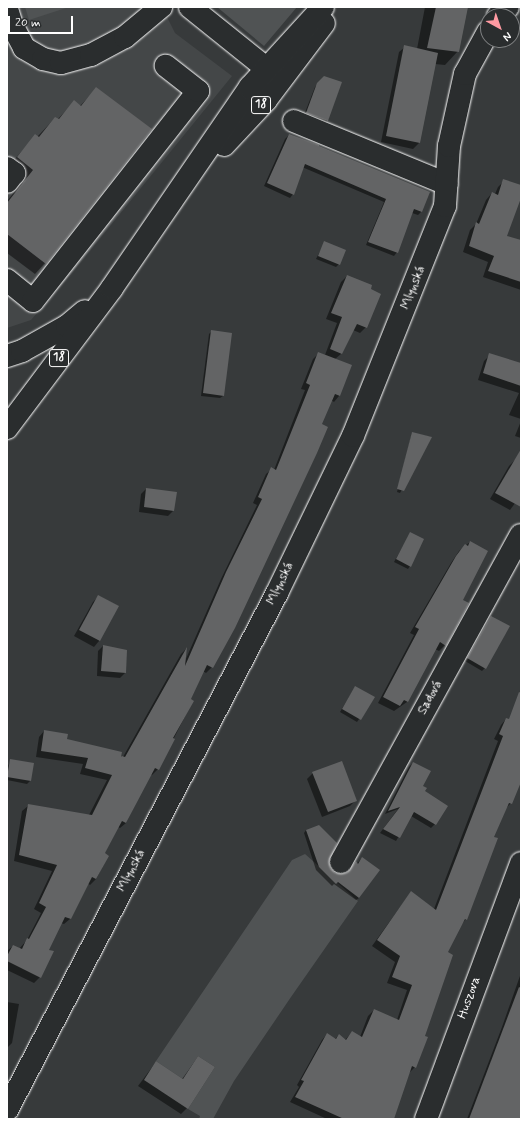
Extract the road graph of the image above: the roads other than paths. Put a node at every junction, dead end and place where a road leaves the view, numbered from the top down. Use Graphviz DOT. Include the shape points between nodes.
graph roads {
  1 [pos="161,7"];
  2 [pos="190,7"];
  3 [pos="323,7"];
  4 [pos="337,7"];
  5 [pos="7,9"];
  6 [pos="480,47"];
  7 [pos="166,66"];
  8 [pos="266,68"];
  9 [pos="294,121"];
  10 [pos="7,168"];
  11 [pos="7,182"];
  12 [pos="447,184"];
  13 [pos="177,195"];
  14 [pos="7,280"];
  15 [pos="112,288"];
  16 [pos="7,356"];
  17 [pos="7,428"];
  18 [pos="521,535"];
  19 [pos="341,862"];
  20 [pos="519,874"];
  21 [pos="7,1110"];
  22 [pos="426,1119"];
  1 -- 5 [label="street" via="125,37 91,55 61,63 43,59 24,48"];
  2 -- 8 [label="street"];
  3 -- 8 [label="street, 18"];
  4 -- 13 [label="street, 18" via="266,100"];
  6 -- 12 [label="street, Mlynská" via="465,74 449,146"];
  7 -- 14 [label="street" via="198,91 34,301"];
  8 -- 13 [label="street, 18" via="250,87"];
  9 -- 12 [label="street"];
  10 -- 11 [label="street" via="14,173"];
  12 -- 21 [label="street, Mlynská" via="446,206 353,436 277,593"];
  13 -- 15 [label="street, 18"];
  15 -- 16 [label="street" via="67,326 22,351"];
  15 -- 17 [label="street, 18"];
  18 -- 19 [label="street, Sadová"];
  20 -- 22 [label="street, Huszova"];
}
